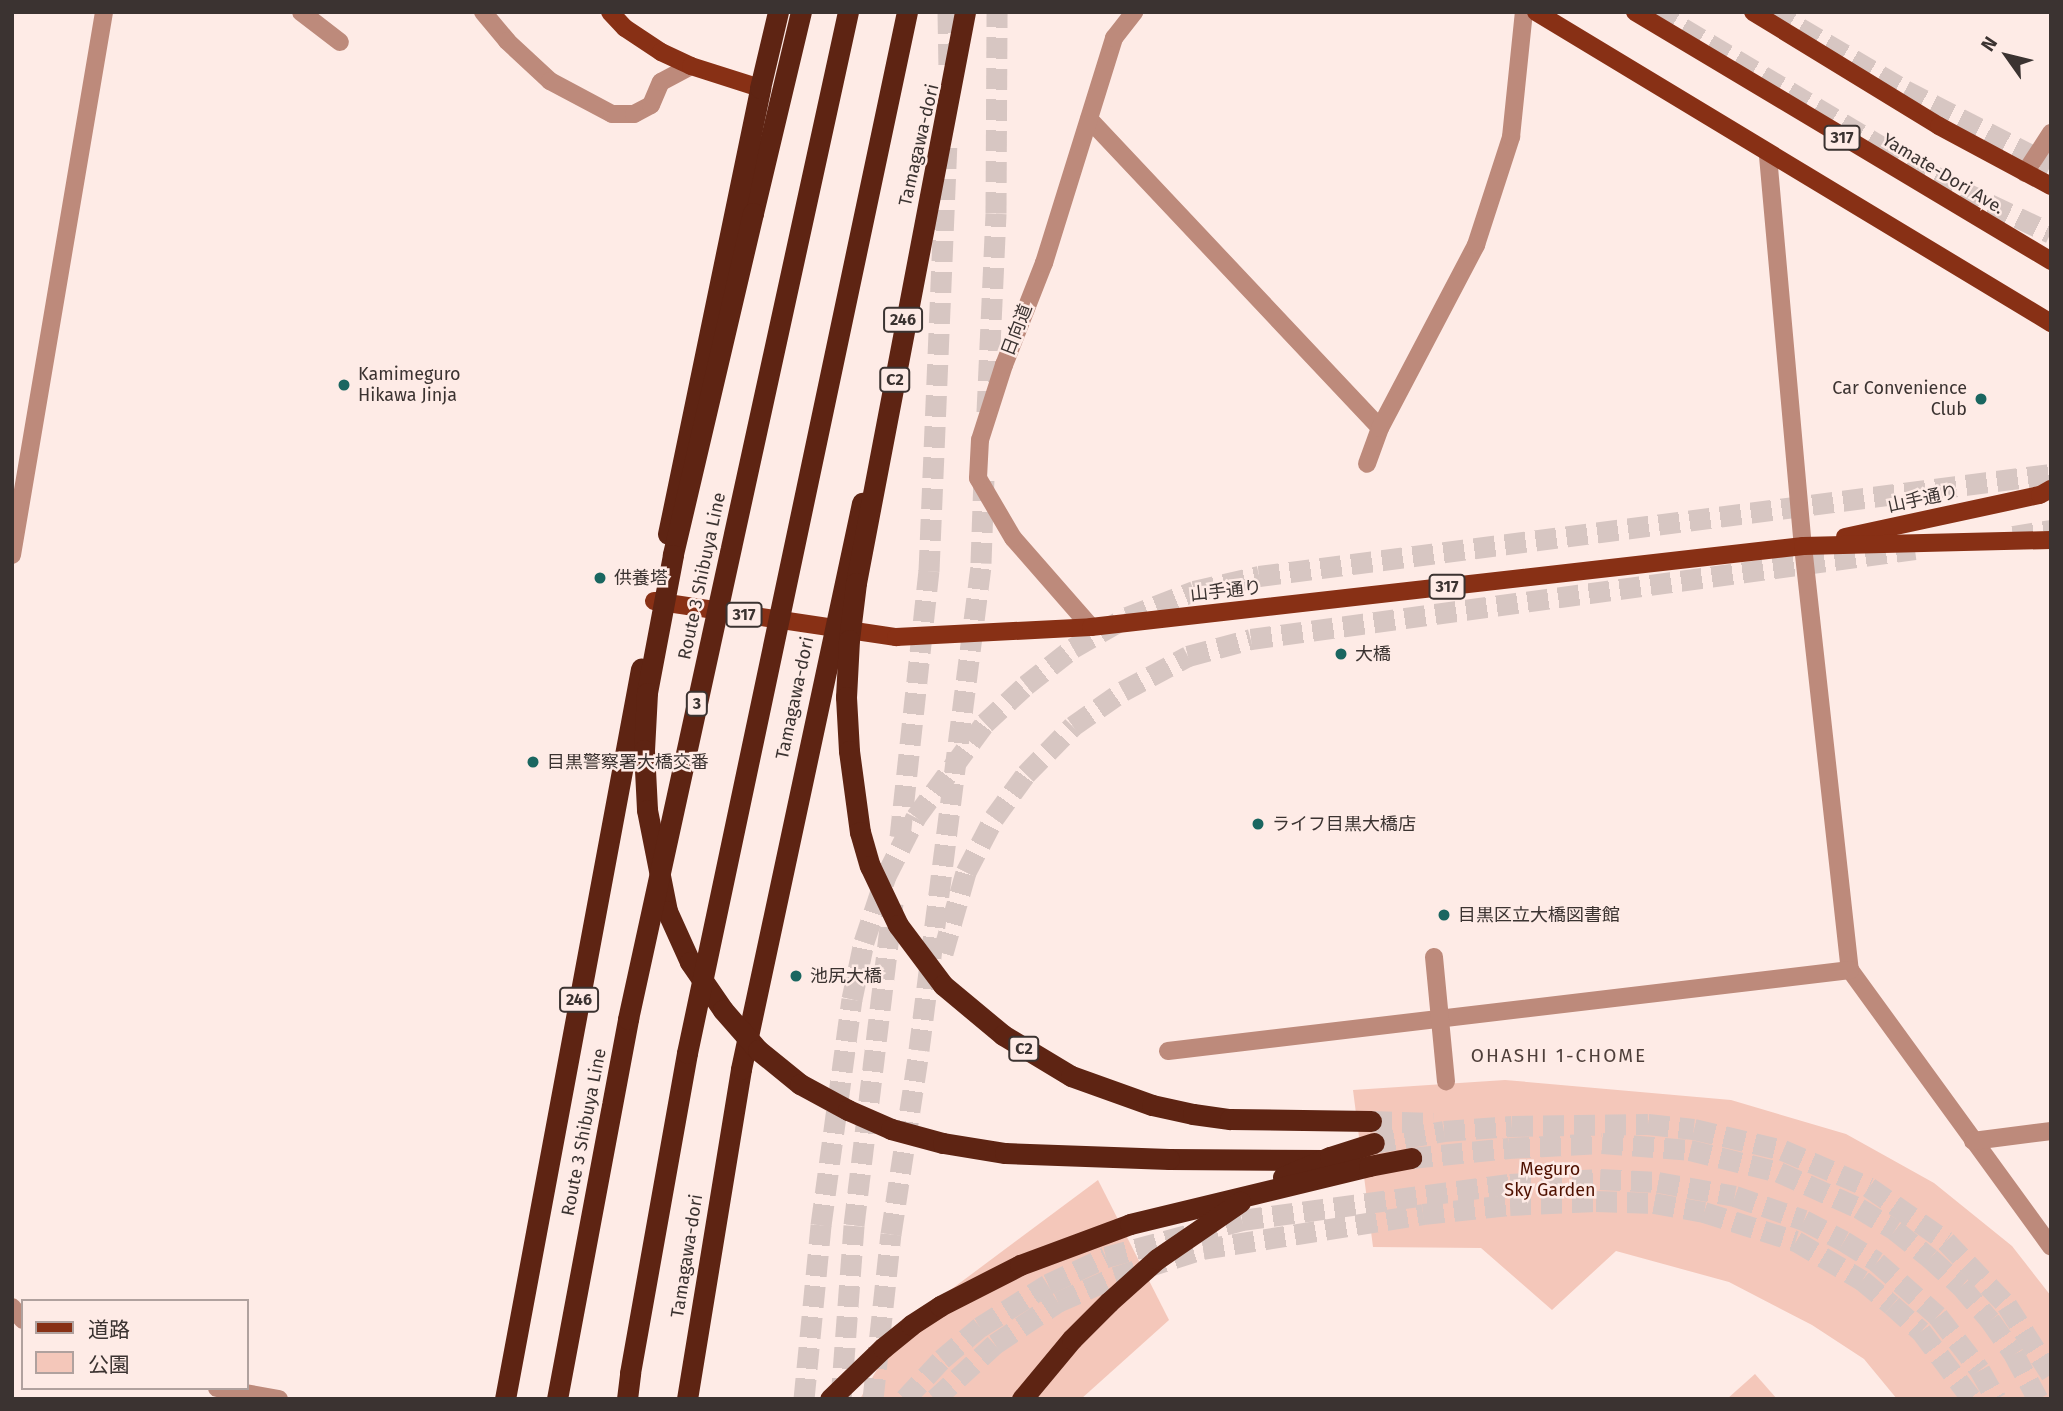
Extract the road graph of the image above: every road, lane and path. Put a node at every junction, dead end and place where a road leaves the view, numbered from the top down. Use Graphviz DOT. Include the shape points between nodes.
graph roads {
  1 [pos="104,12"];
  2 [pos="301,12"];
  3 [pos="483,12"];
  4 [pos="610,12"];
  5 [pos="778,12"];
  6 [pos="801,12"];
  7 [pos="848,12"];
  8 [pos="907,12"];
  9 [pos="965,12"];
  10 [pos="972,12"];
  11 [pos="1135,12"];
  12 [pos="1524,12"];
  13 [pos="1535,12"];
  14 [pos="1635,12"];
  15 [pos="1753,12"];
  16 [pos="340,42"];
  17 [pos="691,66"];
  18 [pos="760,88"];
  19 [pos="1089,119"];
  20 [pos="2051,133"];
  21 [pos="1768,156"];
  22 [pos="2025,173"];
  23 [pos="2051,187"];
  24 [pos="2051,261"];
  25 [pos="2051,323"];
  26 [pos="1380,428"];
  27 [pos="1367,464"];
  28 [pos="2051,489"];
  29 [pos="2051,540"];
  30 [pos="1804,546"];
  31 [pos="12,555"];
  32 [pos="654,601"];
  33 [pos="1091,627"];
  34 [pos="833,628"];
  35 [pos="1434,957"];
  36 [pos="1850,970"];
  37 [pos="1168,1051"];
  38 [pos="1446,1081"];
  39 [pos="1371,1121"];
  40 [pos="2051,1131"];
  41 [pos="1973,1141"];
  42 [pos="1374,1143"];
  43 [pos="2051,1247"];
  44 [pos="224,1390"];
  45 [pos="250,1397"];
  46 [pos="279,1399"];
  47 [pos="505,1399"];
  48 [pos="557,1399"];
  49 [pos="627,1399"];
  50 [pos="687,1399"];
  51 [pos="830,1399"];
  52 [pos="1022,1399"];
  1 -- 31 [label="street"];
  2 -- 16 [label="street"];
  3 -- 17 [label="street" via="550,81 612,114 635,114 651,105 661,82"];
  4 -- 17 [label="main road" via="661,52"];
  5 -- 18 [label="highway, 246"];
  6 -- 51 [label="highway, bridge" via="673,555 647,693 643,750 647,810 667,911 690,962 758,1051 800,1084 891,1129 1005,1153 1411,1158 1130,1224 1020,1265 911,1325"];
  7 -- 48 [label="highway, Route 3 Shibuya Line / 3, bridge" via="628,1019"];
  8 -- 49 [label="highway, bridge" via="687,1053"];
  9 -- 39 [label="highway, C2, bridge" via="849,640 849,751 860,832 870,866 898,925 943,985 1003,1035 1071,1076 1112,1093 1194,1114 1230,1119"];
  10 -- 34 [label="highway, Tamagawa-dori / 246"];
  11 -- 19 [label="street, 日向道" via="1114,38"];
  12 -- 26 [label="street" via="1511,137 1476,245"];
  13 -- 21 [label="main road"];
  14 -- 24 [label="main road, Yamate-Dori Ave. / 317"];
  15 -- 22 [label="main road"];
  17 -- 18 [label="main road"];
  18 -- 32 [label="highway, 246"];
  19 -- 26 [label="street"];
  19 -- 33 [label="street, 日向道" via="980,440 978,478 1013,538"];
  20 -- 22 [label="street"];
  21 -- 25 [label="main road"];
  21 -- 30 [label="street"];
  22 -- 23 [label="main road"];
  26 -- 27 [label="street"];
  28 -- 30 [label="main road, 山手通り / 317"];
  29 -- 30 [label="main road, 山手通り / 317"];
  30 -- 33 [label="main road, 山手通り / 317"];
  30 -- 36 [label="street"];
  32 -- 34 [label="main road, 山手通り / 317"];
  32 -- 47 [label="highway, 246"];
  33 -- 34 [label="main road, 山手通り / 317" via="897,637"];
  34 -- 50 [label="highway, Tamagawa-dori / 246" via="741,1069"];
  35 -- 38 [label="street, bridge"];
  36 -- 37 [label="street"];
  36 -- 41 [label="street"];
  40 -- 41 [label="street"];
  41 -- 43 [label="street"];
  42 -- 52 [label="highway, bridge" via="1271,1183 1168,1251 1109,1302"];
  44 -- 45 [label="street"];
  45 -- 46 [label="street"];
}
